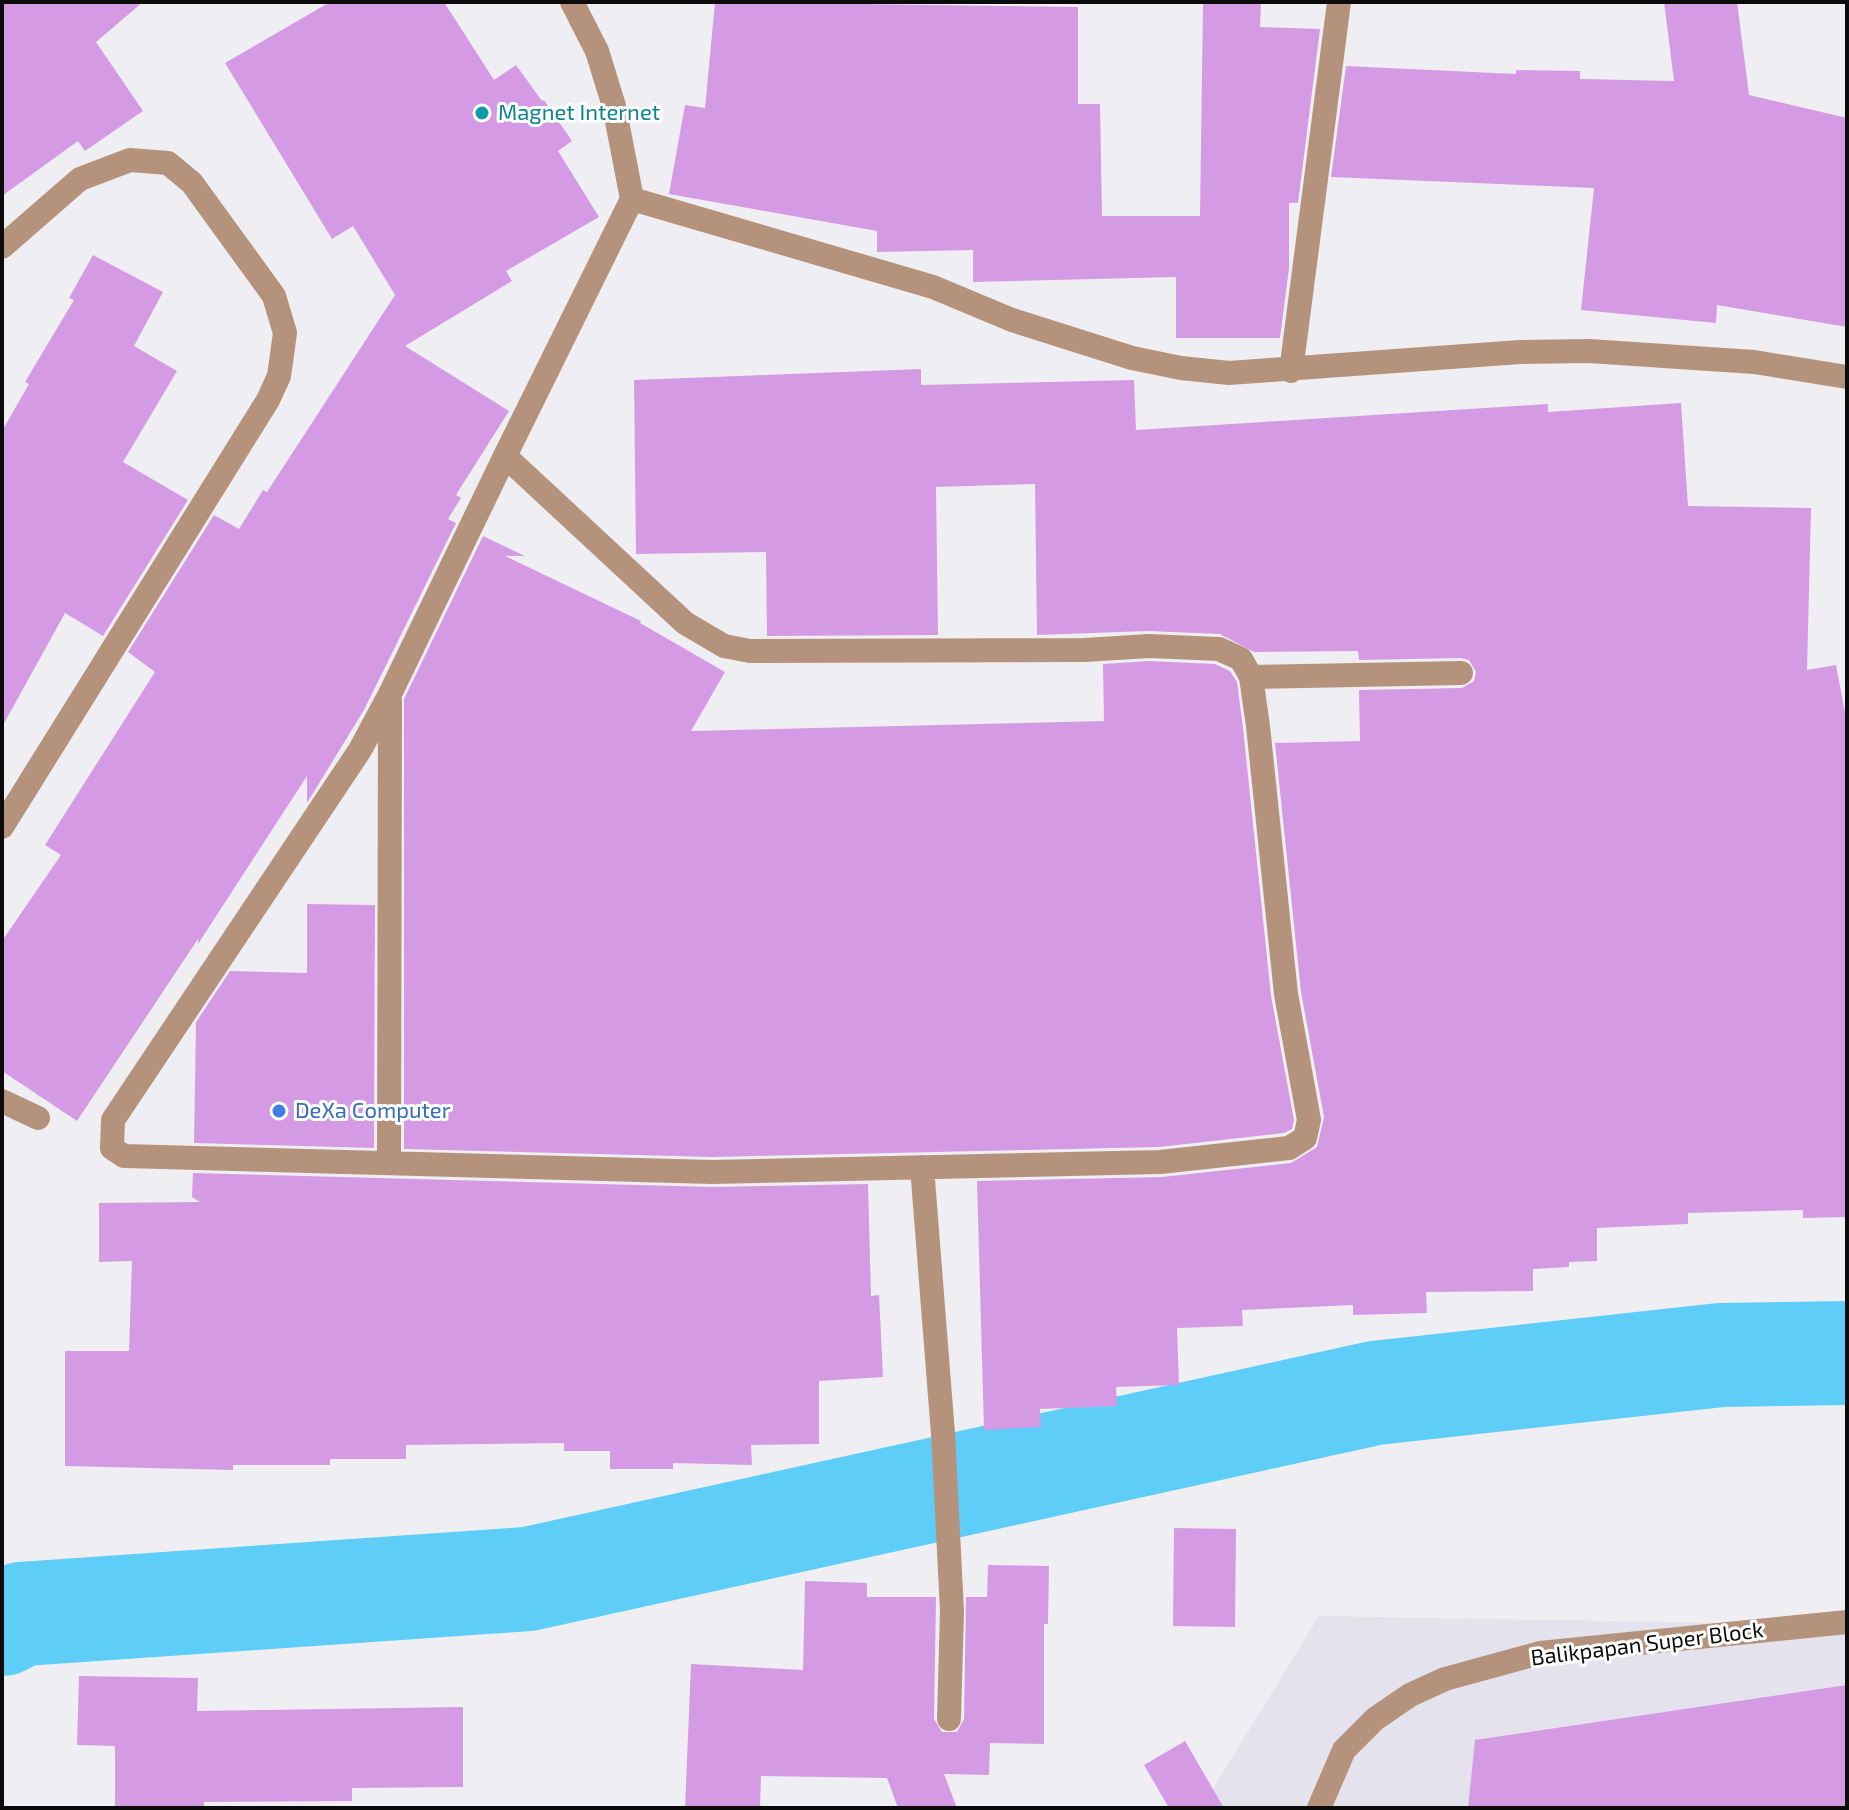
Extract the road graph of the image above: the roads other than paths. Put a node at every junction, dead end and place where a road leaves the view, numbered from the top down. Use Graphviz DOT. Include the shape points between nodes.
graph roads {
  1 [pos="572,2"];
  2 [pos="1339,2"];
  3 [pos="632,199"];
  4 [pos="2,247"];
  5 [pos="1291,371"];
  6 [pos="1847,377"];
  7 [pos="505,456"];
  8 [pos="1461,673"];
  9 [pos="1251,677"];
  10 [pos="390,694"];
  11 [pos="2,827"];
  12 [pos="2,1101"];
  13 [pos="38,1118"];
  14 [pos="389,1162"];
  15 [pos="922,1167"];
  16 [pos="1847,1622"];
  17 [pos="949,1719"];
  18 [pos="1319,1808"];
  1 -- 3 [label="street" via="597,51 614,106"];
  2 -- 5 [label="street"];
  3 -- 5 [label="street" via="933,287 1012,320 1132,358 1229,373"];
  3 -- 7 [label="street"];
  4 -- 11 [label="street" via="80,179 130,160 168,163 192,183 274,296 285,333 279,376 268,400"];
  5 -- 6 [label="street" via="1589,351 1754,362"];
  7 -- 9 [label="street" via="685,623 724,646 750,651 1208,648 1241,659"];
  7 -- 10 [label="street"];
  8 -- 9 [label="street"];
  9 -- 15 [label="street" via="1286,994 1309,1120 1305,1138 1289,1148 1160,1162"];
  10 -- 14 [label="street"];
  10 -- 14 [label="street" via="360,750 110,1129 112,1148 124,1156"];
  12 -- 13 [label="street"];
  14 -- 15 [label="street" via="712,1172"];
  15 -- 17 [label="street" via="952,1611"];
  16 -- 18 [label="street, Balikpapan Super Block" via="1540,1653 1445,1679 1375,1719 1344,1750"];
}
